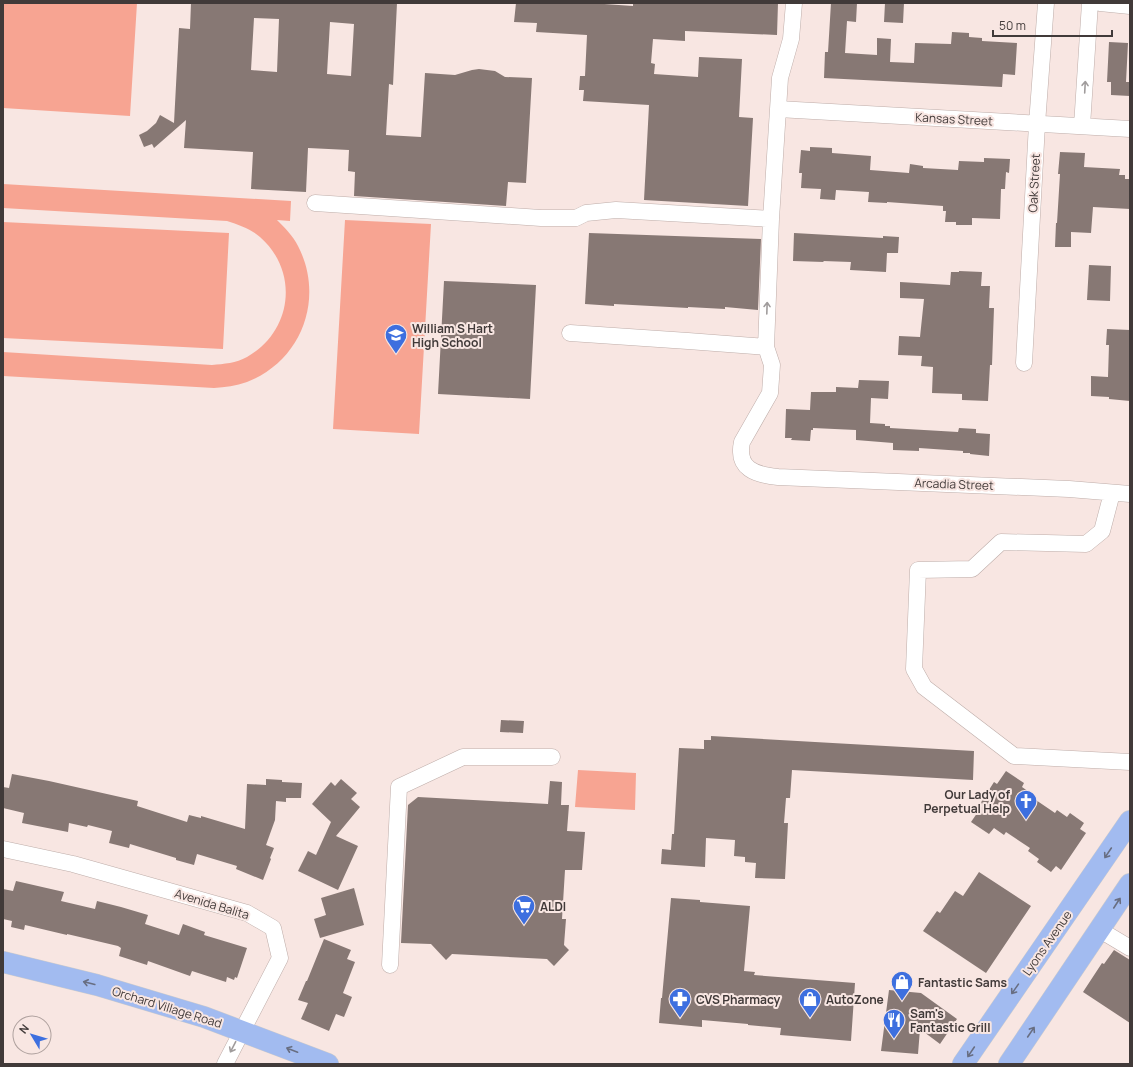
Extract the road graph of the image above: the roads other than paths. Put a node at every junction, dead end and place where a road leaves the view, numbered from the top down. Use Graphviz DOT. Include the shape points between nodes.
graph roads {
  1 [pos="794,3"];
  2 [pos="1046,3"];
  3 [pos="1090,3"];
  4 [pos="1100,3"];
  5 [pos="1130,6"];
  6 [pos="778,109"];
  7 [pos="1037,124"];
  8 [pos="1082,126"];
  9 [pos="1130,129"];
  10 [pos="315,204"];
  11 [pos="771,219"];
  12 [pos="570,333"];
  13 [pos="766,347"];
  14 [pos="1024,363"];
  15 [pos="1112,493"];
  16 [pos="1130,494"];
  17 [pos="552,758"];
  18 [pos="1130,762"];
  19 [pos="1130,821"];
  20 [pos="3,849"];
  21 [pos="1130,884"];
  22 [pos="1100,930"];
  23 [pos="1130,948"];
  24 [pos="3,962"];
  25 [pos="390,965"];
  26 [pos="242,1031"];
  27 [pos="225,1064"];
  28 [pos="328,1064"];
  29 [pos="963,1064"];
  30 [pos="1009,1064"];
  1 -- 6 [label="street" via="791,40 780,78"];
  2 -- 7 [label="street, Oak Street"];
  8 -- 3 [label="street, one-way"];
  4 -- 5 [label="street"];
  6 -- 7 [label="street, Kansas Street"];
  6 -- 11 [label="street"];
  7 -- 8 [label="street, Kansas Street"];
  7 -- 14 [label="street, Oak Street"];
  8 -- 9 [label="street, Kansas Street"];
  10 -- 11 [label="street" via="541,218 576,218 586,213 616,210"];
  13 -- 11 [label="street, one-way"];
  12 -- 13 [label="street"];
  13 -- 15 [label="street, Arcadia Street" via="772,365 770,393 740,450 746,467 754,472 778,477"];
  15 -- 16 [label="street, Arcadia Street"];
  15 -- 18 [label="street" via="1102,531 1086,544 1001,542 972,569 918,570 914,669 924,687 1014,756"];
  17 -- 25 [label="street" via="462,757 399,787"];
  19 -- 29 [label="main road, Lyons Avenue, one-way"];
  20 -- 26 [label="street, Avenida Balita" via="73,864 247,913 273,928 280,958"];
  22 -- 21 [label="main road, one-way"];
  22 -- 23 [label="street"];
  30 -- 22 [label="main road, one-way"];
  26 -- 24 [label="main road, Orchard Village Road, one-way" via="97,985"];
  26 -- 27 [label="street, Avenida Balita, one-way"];
  28 -- 26 [label="main road, Orchard Village Road, one-way"];
}
